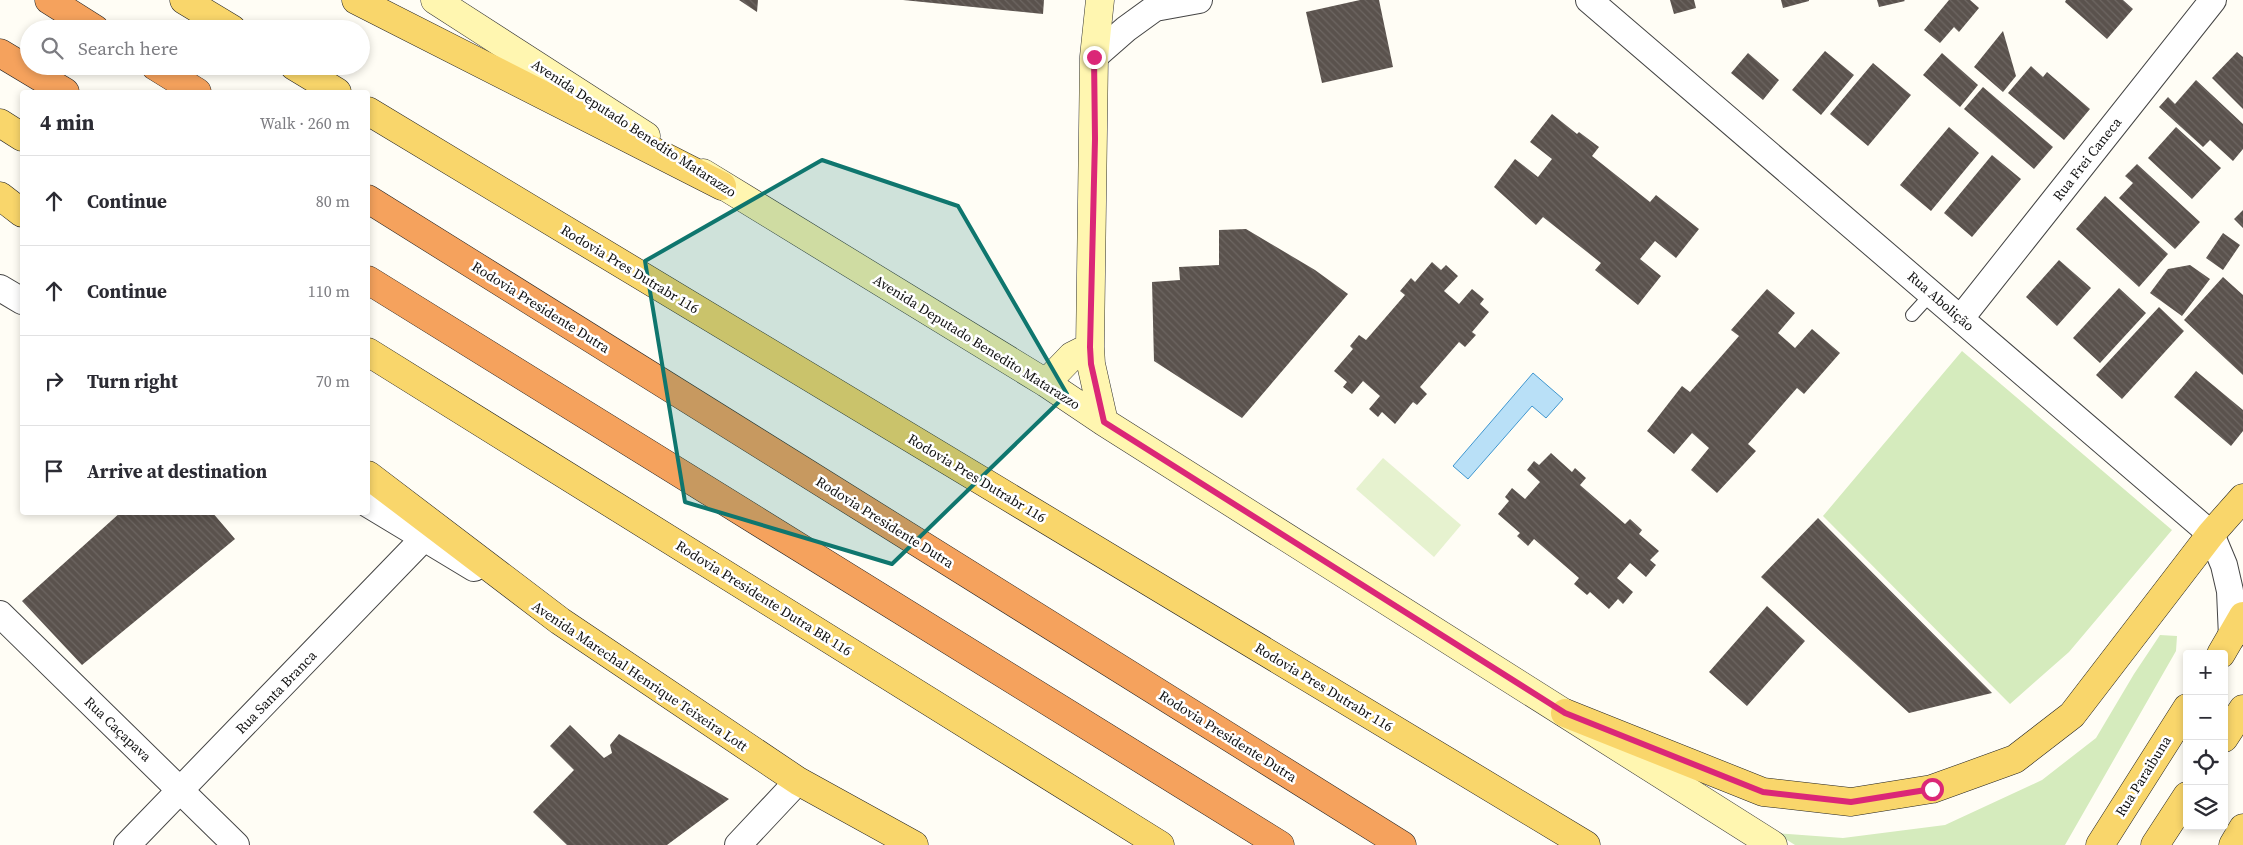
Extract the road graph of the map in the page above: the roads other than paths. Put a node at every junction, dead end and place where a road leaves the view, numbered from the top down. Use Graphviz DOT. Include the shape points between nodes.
graph roads {
  1 [pos="49,0"];
  2 [pos="184,0"];
  3 [pos="356,0"];
  4 [pos="435,0"];
  5 [pos="1100,0"];
  6 [pos="1199,0"];
  7 [pos="1589,0"];
  8 [pos="2214,0"];
  9 [pos="1149,4"];
  10 [pos="81,20"];
  11 [pos="217,20"];
  12 [pos="0,52"];
  13 [pos="1094,57"];
  14 [pos="20,64"];
  15 [pos="37,75"];
  16 [pos="170,75"];
  17 [pos="309,75"];
  18 [pos="62,90"];
  19 [pos="194,90"];
  20 [pos="334,90"];
  21 [pos="370,112"];
  22 [pos="0,123"];
  23 [pos="20,136"];
  24 [pos="722,186"];
  25 [pos="0,196"];
  26 [pos="370,200"];
  27 [pos="20,211"];
  28 [pos="370,281"];
  29 [pos="0,288"];
  30 [pos="1932,293"];
  31 [pos="20,300"];
  32 [pos="1912,315"];
  33 [pos="1961,318"];
  34 [pos="1090,347"];
  35 [pos="370,353"];
  36 [pos="1046,383"];
  37 [pos="1104,422"];
  38 [pos="370,477"];
  39 [pos="2243,498"];
  40 [pos="370,505"];
  41 [pos="2211,534"];
  42 [pos="424,538"];
  43 [pos="0,614"];
  44 [pos="560,621"];
  45 [pos="2232,635"];
  46 [pos="2243,709"];
  47 [pos="1565,713"];
  48 [pos="2183,714"];
  49 [pos="2228,732"];
  50 [pos="798,781"];
  51 [pos="181,791"];
  52 [pos="2183,802"];
  53 [pos="2243,828"];
  54 [pos="126,845"];
  55 [pos="236,845"];
  56 [pos="738,845"];
  57 [pos="914,845"];
  58 [pos="1160,845"];
  59 [pos="1280,845"];
  60 [pos="1402,845"];
  61 [pos="1586,845"];
  62 [pos="1773,845"];
  63 [pos="2100,845"];
  64 [pos="2155,845"];
  65 [pos="2233,845"];
  1 -- 10 [label="highway"];
  2 -- 11 [label="main road"];
  3 -- 24 [label="main road"];
  4 -- 24 [label="main road, Avenida Deputado Benedito Matarazzo"];
  5 -- 13 [label="main road"];
  6 -- 9 [label="street"];
  7 -- 30 [label="street, Rua Abolição"];
  8 -- 33 [label="street, Rua Frei Caneca"];
  9 -- 13 [label="street"];
  12 -- 14 [label="highway"];
  13 -- 34 [label="main road"];
  15 -- 18 [label="highway"];
  16 -- 19 [label="highway"];
  17 -- 20 [label="main road"];
  21 -- 61 [label="main road, Rodovia Pres Dutrabr 116"];
  22 -- 23 [label="main road"];
  24 -- 36 [label="main road, Avenida Deputado Benedito Matarazzo"];
  25 -- 27 [label="main road"];
  26 -- 60 [label="highway, Rodovia Presidente Dutra"];
  28 -- 59 [label="highway"];
  29 -- 31 [label="street"];
  30 -- 32 [label="lane"];
  30 -- 33 [label="street, Rua Abolição"];
  33 -- 41 [label="street, Rua Abolição"];
  34 -- 36 [label="main road" via="1072,356"];
  34 -- 37 [label="main road"];
  35 -- 58 [label="main road, Rodovia Presidente Dutra BR 116"];
  36 -- 37 [label="main road, Avenida Deputado Benedito Matarazzo"];
  37 -- 47 [label="main road, Avenida Deputado Benedito Matarazzo"];
  38 -- 44 [label="main road"];
  39 -- 41 [label="main road"];
  40 -- 42 [label="street, Avenida Marechal Henrique Teixeira Lott"];
  41 -- 45 [label="street, Rua Abolição" via="2224,565 2230,592"];
  41 -- 47 [label="main road" via="2072,715 2015,759 1932,789 1851,802 1763,792"];
  42 -- 44 [label="street, Avenida Marechal Henrique Teixeira Lott"];
  42 -- 51 [label="street, Rua Santa Branca"];
  43 -- 51 [label="street, Rua Caçapava"];
  44 -- 50 [label="main road, Avenida Marechal Henrique Teixeira Lott"];
  46 -- 49 [label="main road"];
  47 -- 62 [label="main road, Avenida Deputado Benedito Matarazzo"];
  48 -- 63 [label="main road, Rua Paraibuna"];
  50 -- 56 [label="street"];
  50 -- 57 [label="main road, Avenida Marechal Henrique Teixeira Lott"];
  51 -- 54 [label="street, Rua Santa Branca"];
  51 -- 55 [label="street, Rua Caçapava"];
  52 -- 64 [label="main road"];
  53 -- 65 [label="main road"];
}
